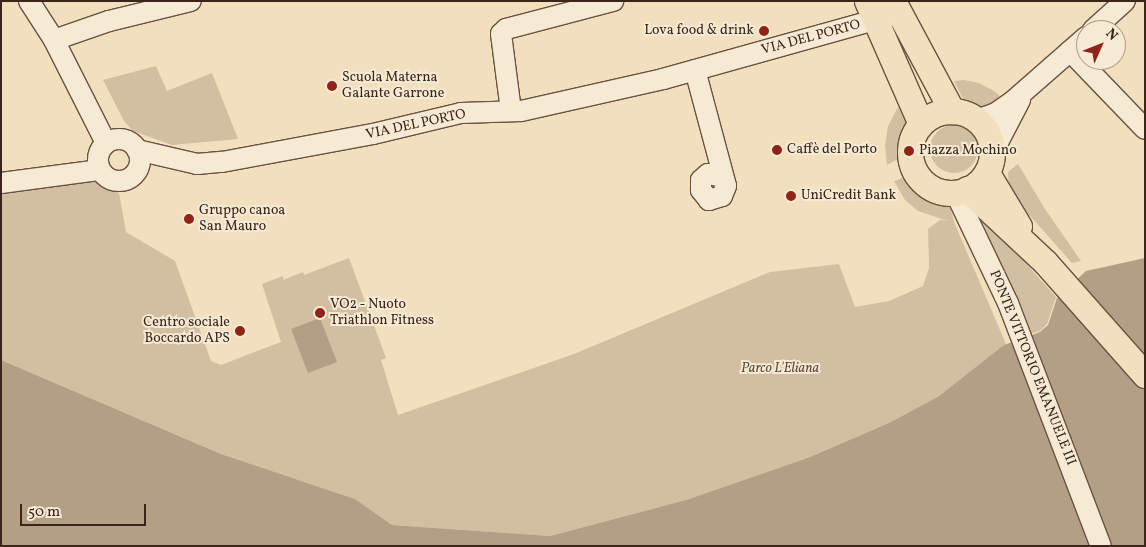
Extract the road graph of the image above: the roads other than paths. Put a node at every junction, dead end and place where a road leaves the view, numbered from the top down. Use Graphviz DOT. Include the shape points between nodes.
graph roads {
  1 [pos="29,1"];
  2 [pos="44,1"];
  3 [pos="191,1"];
  4 [pos="613,1"];
  5 [pos="1125,1"];
  6 [pos="896,7"];
  7 [pos="870,9"];
  8 [pos="1104,20"];
  9 [pos="54,40"];
  10 [pos="1076,46"];
  11 [pos="1070,51"];
  12 [pos="694,70"];
  13 [pos="1026,91"];
  14 [pos="511,111"];
  15 [pos="952,111"];
  16 [pos="977,120"];
  17 [pos="921,124"];
  18 [pos="1145,129"];
  19 [pos="106,144"];
  20 [pos="137,150"];
  21 [pos="989,163"];
  22 [pos="100,170"];
  23 [pos="723,177"];
  24 [pos="1,183"];
  25 [pos="961,191"];
  26 [pos="1035,252"];
  27 [pos="1145,375"];
  28 [pos="1101,546"];
  1 -- 9 [label="street"];
  2 -- 9 [label="street" via="57,27"];
  3 -- 9 [label="street" via="108,21"];
  4 -- 14 [label="street" via="506,29 501,34"];
  5 -- 8 [label="street"];
  6 -- 7 [label="street, VIA DEL PORTO"];
  6 -- 15 [label="main road"];
  7 -- 12 [label="street, VIA DEL PORTO"];
  7 -- 17 [label="main road"];
  9 -- 19 [label="street"];
  10 -- 11 [label="street"];
  11 -- 13 [label="street"];
  11 -- 18 [label="street"];
  12 -- 14 [label="street, VIA DEL PORTO"];
  12 -- 23 [label="street"];
  13 -- 16 [label="street" via="996,113"];
  13 -- 21 [label="street"];
  14 -- 20 [label="street, VIA DEL PORTO" via="461,113 372,134 222,162 198,164"];
  15 -- 16 [label="main road"];
  15 -- 17 [label="main road" via="935,115"];
  16 -- 21 [label="main road" via="991,141"];
  17 -- 25 [label="main road" via="911,144 913,165 929,186"];
  19 -- 20 [label="street" via="119,139"];
  19 -- 22 [label="street" via="98,159"];
  20 -- 22 [label="street" via="138,169 129,178 117,181"];
  21 -- 25 [label="main road"];
  21 -- 26 [label="main road"];
  22 -- 24 [label="street"];
  25 -- 26 [label="main road"];
  25 -- 28 [label="street, PONTE VITTORIO EMANUELE III" via="1008,303"];
  26 -- 27 [label="main road"];
}
